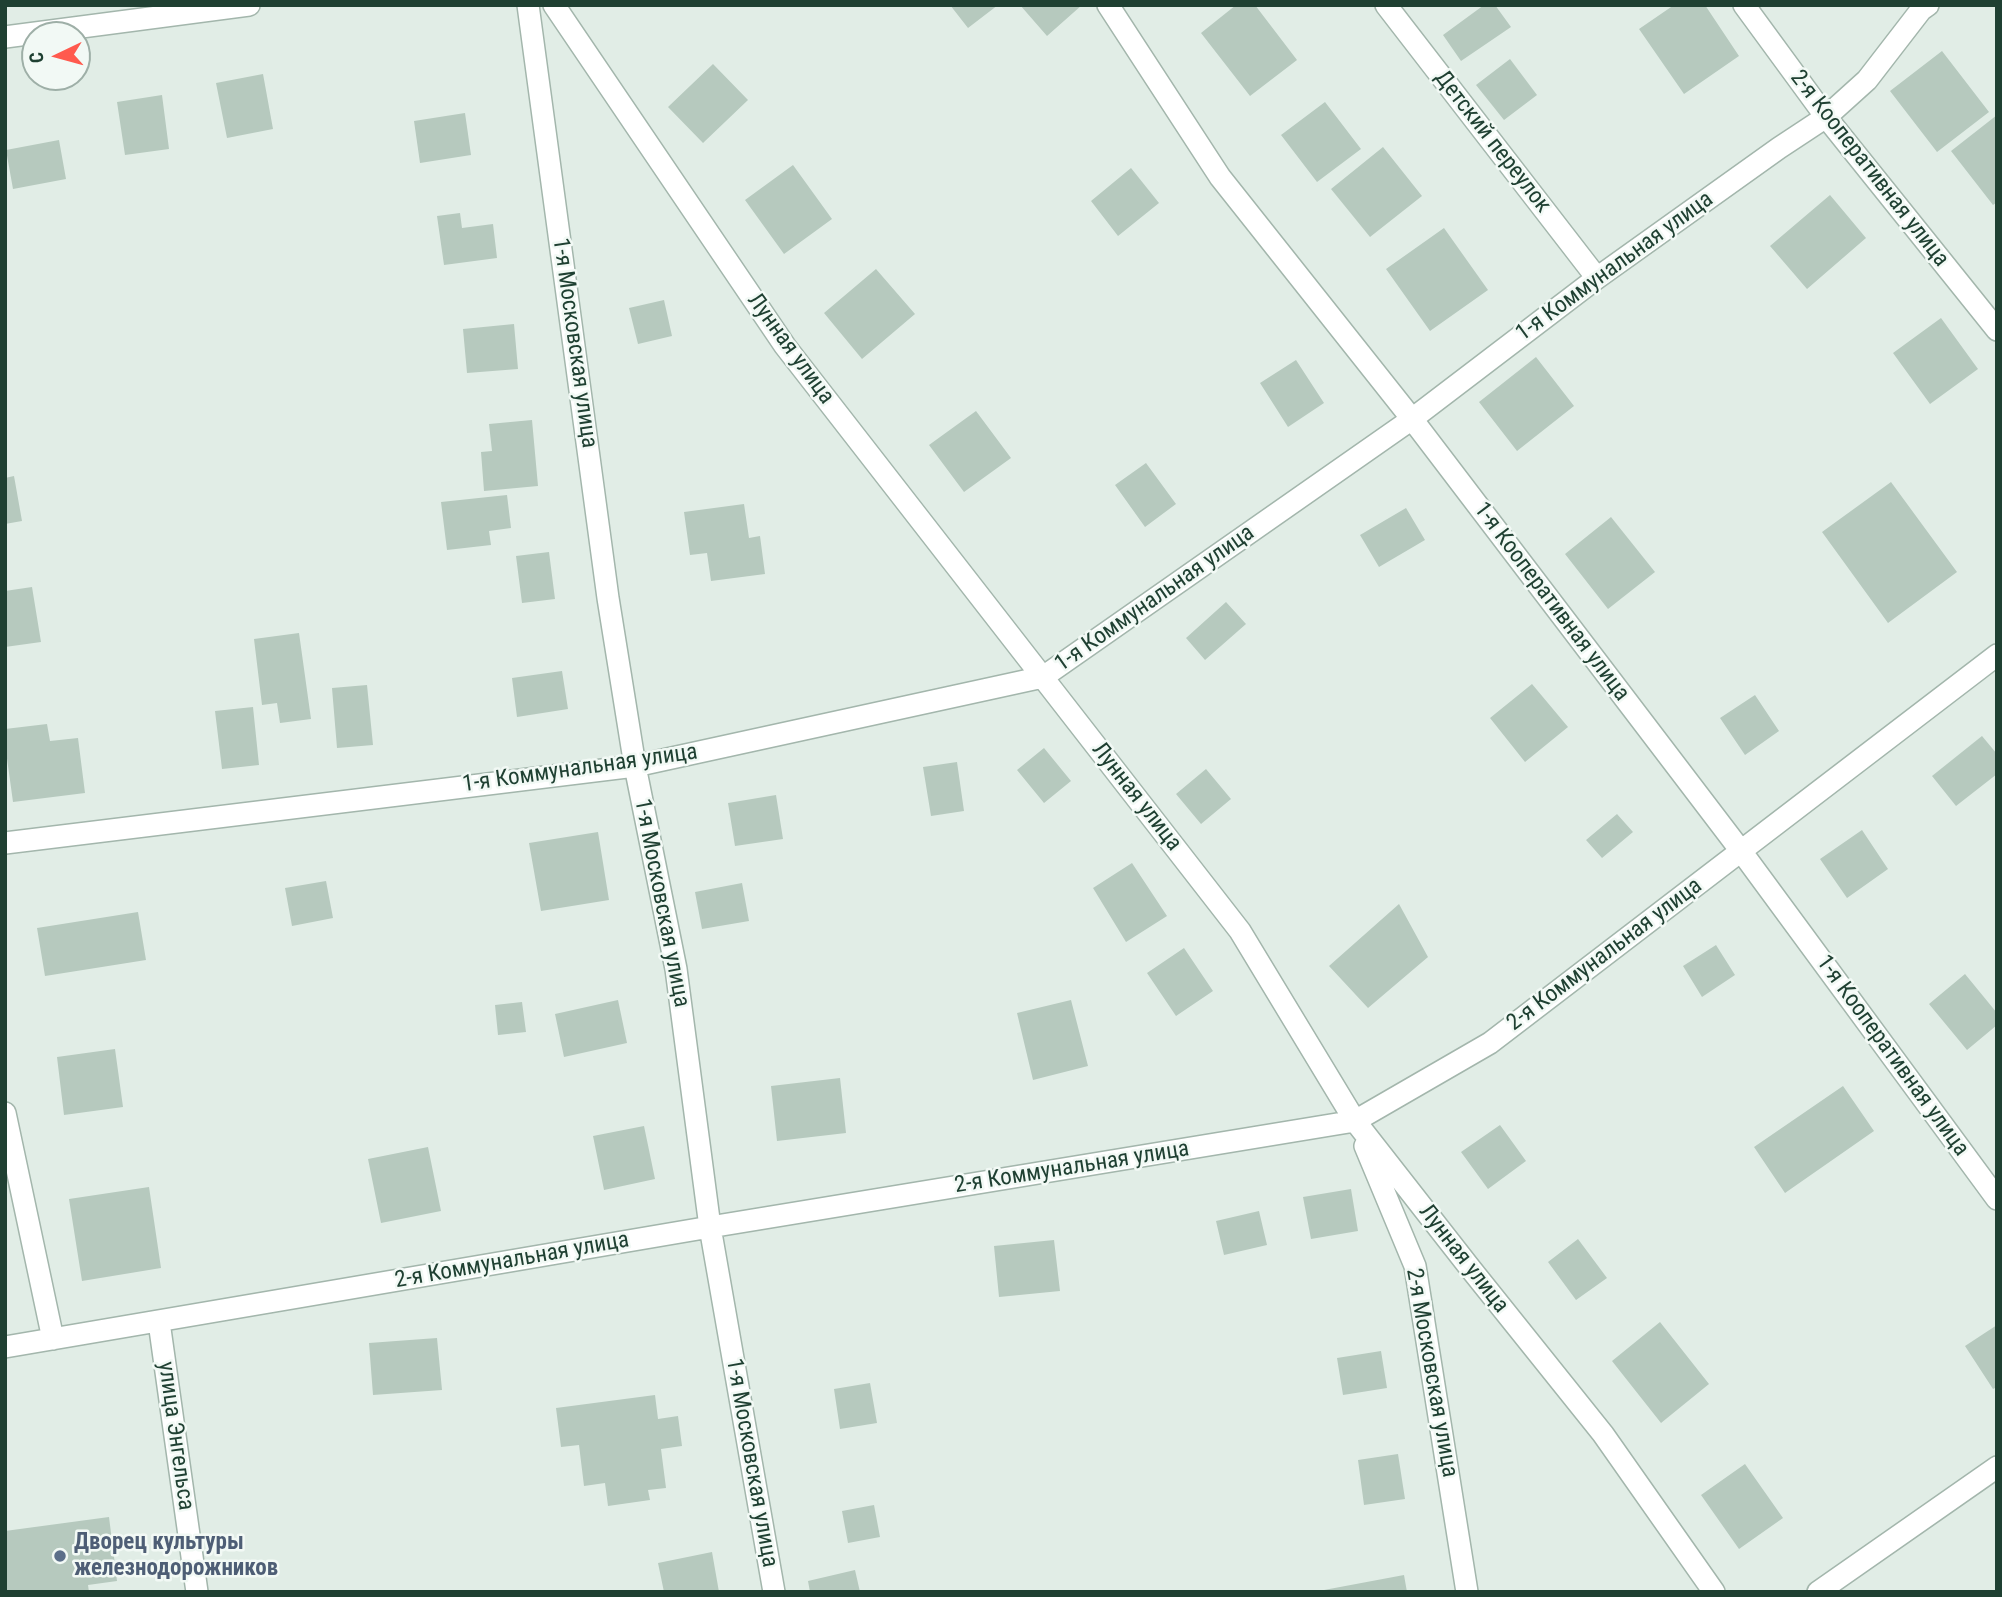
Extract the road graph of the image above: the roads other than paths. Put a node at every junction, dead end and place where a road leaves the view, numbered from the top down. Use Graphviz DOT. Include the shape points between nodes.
graph roads {
  1 [pos="249,5"];
  2 [pos="528,5"];
  3 [pos="554,5"];
  4 [pos="1108,5"];
  5 [pos="1386,5"];
  6 [pos="1744,5"];
  7 [pos="1928,5"];
  8 [pos="5,37"];
  9 [pos="1826,117"];
  10 [pos="1597,278"];
  11 [pos="1997,330"];
  12 [pos="1412,419"];
  13 [pos="1997,655"];
  14 [pos="1043,677"];
  15 [pos="635,766"];
  16 [pos="5,843"];
  17 [pos="1741,851"];
  18 [pos="5,1114"];
  19 [pos="1355,1121"];
  20 [pos="1997,1199"];
  21 [pos="709,1227"];
  22 [pos="159,1322"];
  23 [pos="53,1339"];
  24 [pos="5,1347"];
  25 [pos="1997,1467"];
  26 [pos="197,1592"];
  27 [pos="774,1592"];
  28 [pos="1467,1592"];
  29 [pos="1714,1592"];
  30 [pos="1818,1592"];
  1 -- 8 [label="street"];
  2 -- 15 [label="street, 1-я Московская улица"];
  3 -- 14 [label="street, Лунная улица" via="785,346"];
  4 -- 12 [label="street, 1-я Кооперативная улица" via="1220,177"];
  5 -- 10 [label="street, Детский переулок"];
  6 -- 9 [label="street, 2-я Кооперативная улица"];
  7 -- 9 [label="street, 1-я Коммунальная улица" via="1867,80"];
  9 -- 10 [label="street, 1-я Коммунальная улица"];
  9 -- 11 [label="street, 2-я Кооперативная улица"];
  10 -- 12 [label="street, 1-я Коммунальная улица"];
  12 -- 14 [label="street, 1-я Коммунальная улица"];
  12 -- 17 [label="street, 1-я Кооперативная улица"];
  13 -- 17 [label="street, 2-я Коммунальная улица"];
  14 -- 15 [label="street, 1-я Коммунальная улица"];
  14 -- 19 [label="street, Лунная улица" via="1240,931"];
  15 -- 16 [label="street, 1-я Коммунальная улица"];
  15 -- 21 [label="street, 1-я Московская улица" via="676,969"];
  17 -- 19 [label="street, 2-я Коммунальная улица" via="1490,1043"];
  17 -- 20 [label="street, 1-я Кооперативная улица"];
  18 -- 23 [label="street"];
  19 -- 21 [label="street, 2-я Коммунальная улица"];
  19 -- 28 [label="street, 2-я Московская улица" via="1415,1266"];
  19 -- 29 [label="street, Лунная улица" via="1603,1434"];
  21 -- 22 [label="street, 2-я Коммунальная улица"];
  21 -- 27 [label="street, 1-я Московская улица"];
  22 -- 23 [label="street, 2-я Коммунальная улица"];
  22 -- 26 [label="street, улица Энгельса"];
  23 -- 24 [label="street, 2-я Коммунальная улица"];
  25 -- 30 [label="street"];
}
